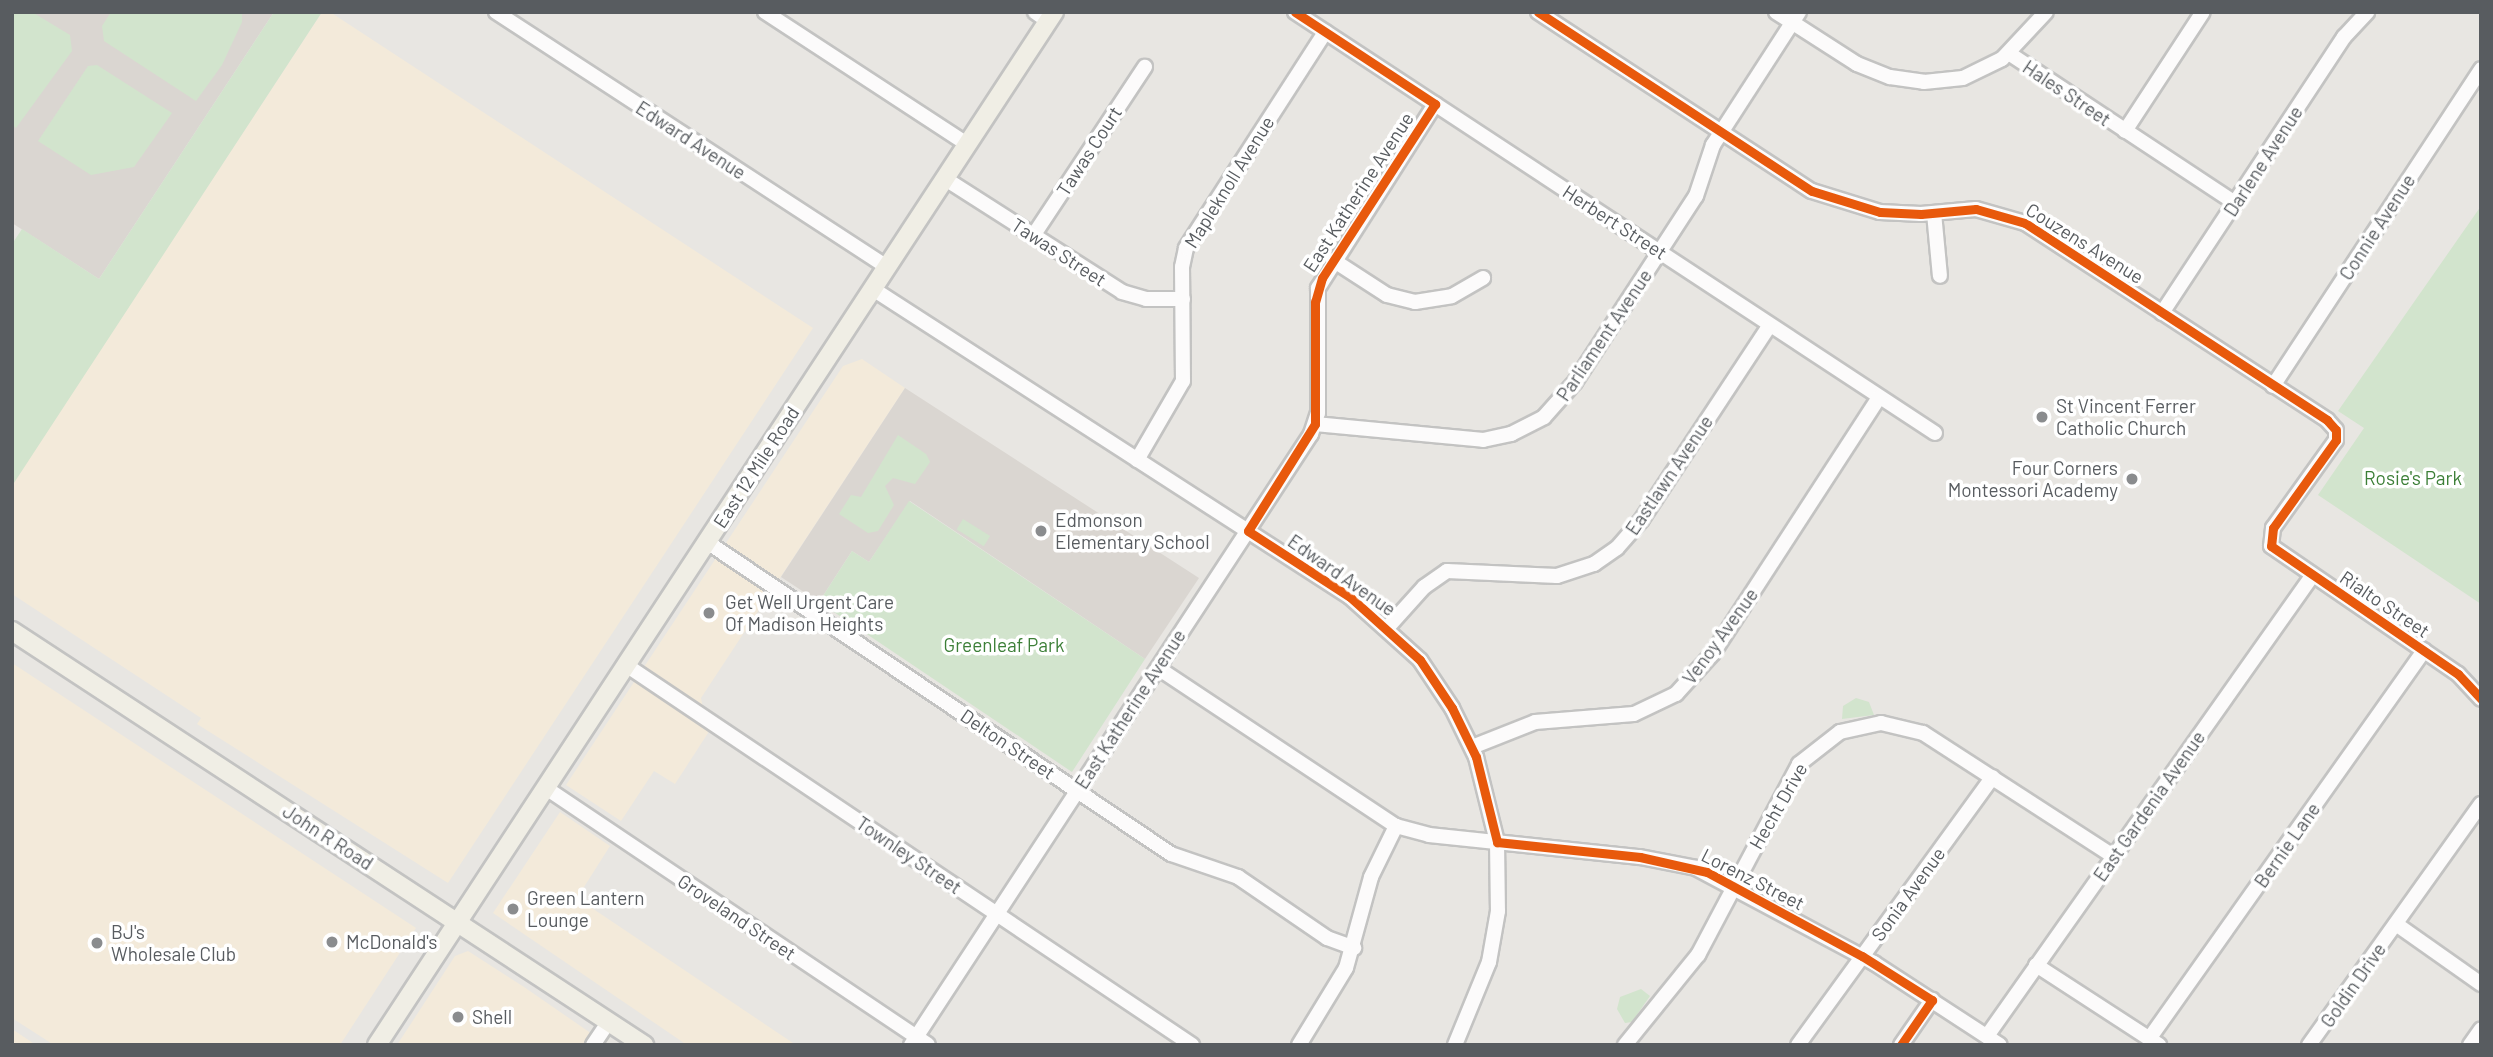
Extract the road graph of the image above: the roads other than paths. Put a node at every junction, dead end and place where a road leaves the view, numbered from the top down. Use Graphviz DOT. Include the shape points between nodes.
graph roads {
  1 [pos="496,12"];
  2 [pos="765,12"];
  3 [pos="1295,12"];
  4 [pos="1538,12"];
  5 [pos="1776,12"];
  6 [pos="2046,12"];
  7 [pos="2203,12"];
  8 [pos="2368,12"];
  9 [pos="1046,15"];
  10 [pos="515,17"];
  11 [pos="1796,18"];
  12 [pos="1325,32"];
  13 [pos="2010,54"];
  14 [pos="1145,67"];
  15 [pos="2481,69"];
  16 [pos="1435,104"];
  17 [pos="2125,131"];
  18 [pos="1720,133"];
  19 [pos="967,144"];
  20 [pos="944,178"];
  21 [pos="2235,203"];
  22 [pos="1934,213"];
  23 [pos="1033,236"];
  24 [pos="1659,252"];
  25 [pos="1333,260"];
  26 [pos="887,267"];
  27 [pos="1940,276"];
  28 [pos="1483,278"];
  29 [pos="873,289"];
  30 [pos="1182,299"];
  31 [pos="2162,313"];
  32 [pos="1770,325"];
  33 [pos="2273,386"];
  34 [pos="1880,397"];
  35 [pos="1315,424"];
  36 [pos="1935,433"];
  37 [pos="1137,460"];
  38 [pos="1248,531"];
  39 [pos="2270,540"];
  40 [pos="707,542"];
  41 [pos="2312,576"];
  42 [pos="1388,626"];
  43 [pos="12,631"];
  44 [pos="2424,651"];
  45 [pos="626,665"];
  46 [pos="1158,668"];
  47 [pos="2481,699"];
  48 [pos="1472,747"];
  49 [pos="1993,777"];
  50 [pos="546,788"];
  51 [pos="1077,791"];
  52 [pos="2481,804"];
  53 [pos="1396,826"];
  54 [pos="1497,842"];
  55 [pos="2113,856"];
  56 [pos="1733,887"];
  57 [pos="997,914"];
  58 [pos="457,921"];
  59 [pos="2396,924"];
  60 [pos="1354,948"];
  61 [pos="1863,956"];
  62 [pos="2036,965"];
  63 [pos="2481,984"];
  64 [pos="1932,1000"];
  65 [pos="609,1021"];
  66 [pos="2481,1029"];
  67 [pos="1987,1036"];
  68 [pos="918,1042"];
  69 [pos="2154,1042"];
  70 [pos="377,1045"];
  71 [pos="593,1045"];
  72 [pos="644,1045"];
  73 [pos="1192,1045"];
  74 [pos="1298,1045"];
  75 [pos="1455,1045"];
  76 [pos="1625,1045"];
  77 [pos="1798,1045"];
  78 [pos="1900,1045"];
  79 [pos="2000,1045"];
  80 [pos="2309,1045"];
  81 [pos="2470,1045"];
  1 -- 10 [label="street, Edward Avenue"];
  2 -- 19 [label="street"];
  3 -- 12 [label="street, Herbert Street"];
  4 -- 18 [label="street, Couzens Avenue"];
  5 -- 11 [label="street, Hales Street"];
  6 -- 13 [label="street"];
  7 -- 17 [label="street"];
  8 -- 21 [label="street, Darlene Avenue" via="2344,37"];
  9 -- 19 [label="main road, East 12 Mile Road"];
  10 -- 26 [label="street, Edward Avenue"];
  11 -- 13 [label="street, Hales Street" via="1857,64 1909,81 1963,78"];
  11 -- 18 [label="street, Parliament Avenue"];
  12 -- 16 [label="street, Herbert Street"];
  12 -- 30 [label="street, Mapleknoll Avenue" via="1190,239 1182,267"];
  13 -- 17 [label="street, Hales Street"];
  14 -- 23 [label="street, Tawas Court"];
  15 -- 33 [label="street, Connie Avenue"];
  16 -- 24 [label="street, Herbert Street"];
  16 -- 25 [label="street, East Katherine Avenue"];
  17 -- 21 [label="street, Hales Street"];
  18 -- 22 [label="street, Couzens Avenue" via="1791,180 1834,200 1880,212"];
  18 -- 24 [label="street, Parliament Avenue" via="1696,196"];
  19 -- 20 [label="main road, East 12 Mile Road"];
  20 -- 23 [label="street, Tawas Street"];
  20 -- 26 [label="main road, East 12 Mile Road"];
  21 -- 31 [label="street, Darlene Avenue"];
  22 -- 27 [label="street"];
  22 -- 31 [label="street, Couzens Avenue" via="1976,209 2008,215"];
  23 -- 30 [label="street, Tawas Street" via="1122,292 1146,299"];
  24 -- 32 [label="street, Herbert Street"];
  24 -- 35 [label="street, Parliament Avenue" via="1565,395 1544,417 1522,430 1470,440"];
  25 -- 28 [label="street" via="1387,295 1415,302 1452,296"];
  25 -- 35 [label="street, East Katherine Avenue" via="1315,302"];
  26 -- 29 [label="main road, East 12 Mile Road"];
  29 -- 37 [label="street, Edward Avenue"];
  29 -- 40 [label="main road, East 12 Mile Road"];
  30 -- 37 [label="street, Mapleknoll Avenue" via="1181,389"];
  31 -- 33 [label="street, Couzens Avenue"];
  32 -- 34 [label="street, Herbert Street"];
  32 -- 42 [label="street, Eastlawn Avenue" via="1642,519 1617,548 1594,564 1557,576 1447,571 1424,587"];
  33 -- 39 [label="street, Couzens Avenue" via="2336,430 2332,447"];
  34 -- 36 [label="street, Herbert Street"];
  34 -- 48 [label="street, Venoy Avenue" via="1713,653 1676,694 1634,714 1535,722"];
  35 -- 38 [label="street, East Katherine Avenue"];
  37 -- 38 [label="street, Edward Avenue"];
  38 -- 42 [label="street, Edward Avenue"];
  38 -- 46 [label="street, East Katherine Avenue"];
  39 -- 41 [label="street, Rialto Street" via="2277,553"];
  40 -- 45 [label="main road, East 12 Mile Road"];
  40 -- 51 [label="street, Delton Street"];
  41 -- 44 [label="street, Rialto Street"];
  41 -- 55 [label="street, East Gardenia Avenue"];
  42 -- 48 [label="street, Edward Avenue" via="1428,671"];
  43 -- 58 [label="main road, John R Road"];
  44 -- 47 [label="street, Rialto Street" via="2458,674"];
  44 -- 69 [label="street, Bernie Lane"];
  45 -- 50 [label="main road, East 12 Mile Road"];
  45 -- 57 [label="street, Townley Street"];
  46 -- 51 [label="street, East Katherine Avenue"];
  46 -- 53 [label="street, Lorenz Street"];
  48 -- 54 [label="street, Edward Avenue"];
  49 -- 55 [label="street, Hecht Drive"];
  49 -- 56 [label="street, Hecht Drive" via="1910,728 1881,723 1840,732 1799,764"];
  49 -- 61 [label="street, Sonia Avenue"];
  50 -- 58 [label="main road, East 12 Mile Road"];
  50 -- 68 [label="street, Groveland Street"];
  51 -- 57 [label="street, East Katherine Avenue"];
  51 -- 60 [label="street, Delton Street" via="1178,858 1238,877 1327,938"];
  52 -- 59 [label="street"];
  53 -- 54 [label="street, Lorenz Street" via="1418,834"];
  53 -- 60 [label="street" via="1371,877"];
  54 -- 56 [label="street, Lorenz Street" via="1682,863"];
  54 -- 75 [label="street, Edward Avenue" via="1498,911 1489,962"];
  55 -- 62 [label="street, East Gardenia Avenue"];
  56 -- 61 [label="street, Lorenz Street"];
  56 -- 76 [label="street, Hecht Drive" via="1689,969 1655,1003"];
  57 -- 68 [label="street, East Katherine Avenue"];
  57 -- 73 [label="street, Townley Street"];
  58 -- 65 [label="main road, John R Road"];
  58 -- 70 [label="main road, East 12 Mile Road"];
  59 -- 63 [label="street"];
  59 -- 80 [label="street, Goldin Drive"];
  60 -- 74 [label="street"];
  61 -- 64 [label="street, Lorenz Street"];
  61 -- 77 [label="street, Sonia Avenue"];
  62 -- 67 [label="street, East Gardenia Avenue"];
  62 -- 69 [label="street"];
  64 -- 67 [label="street, Lorenz Street"];
  64 -- 78 [label="street"];
  65 -- 71 [label="street"];
  65 -- 72 [label="main road, John R Road"];
  66 -- 81 [label="street"];
  67 -- 79 [label="street, Lorenz Street"];
}
